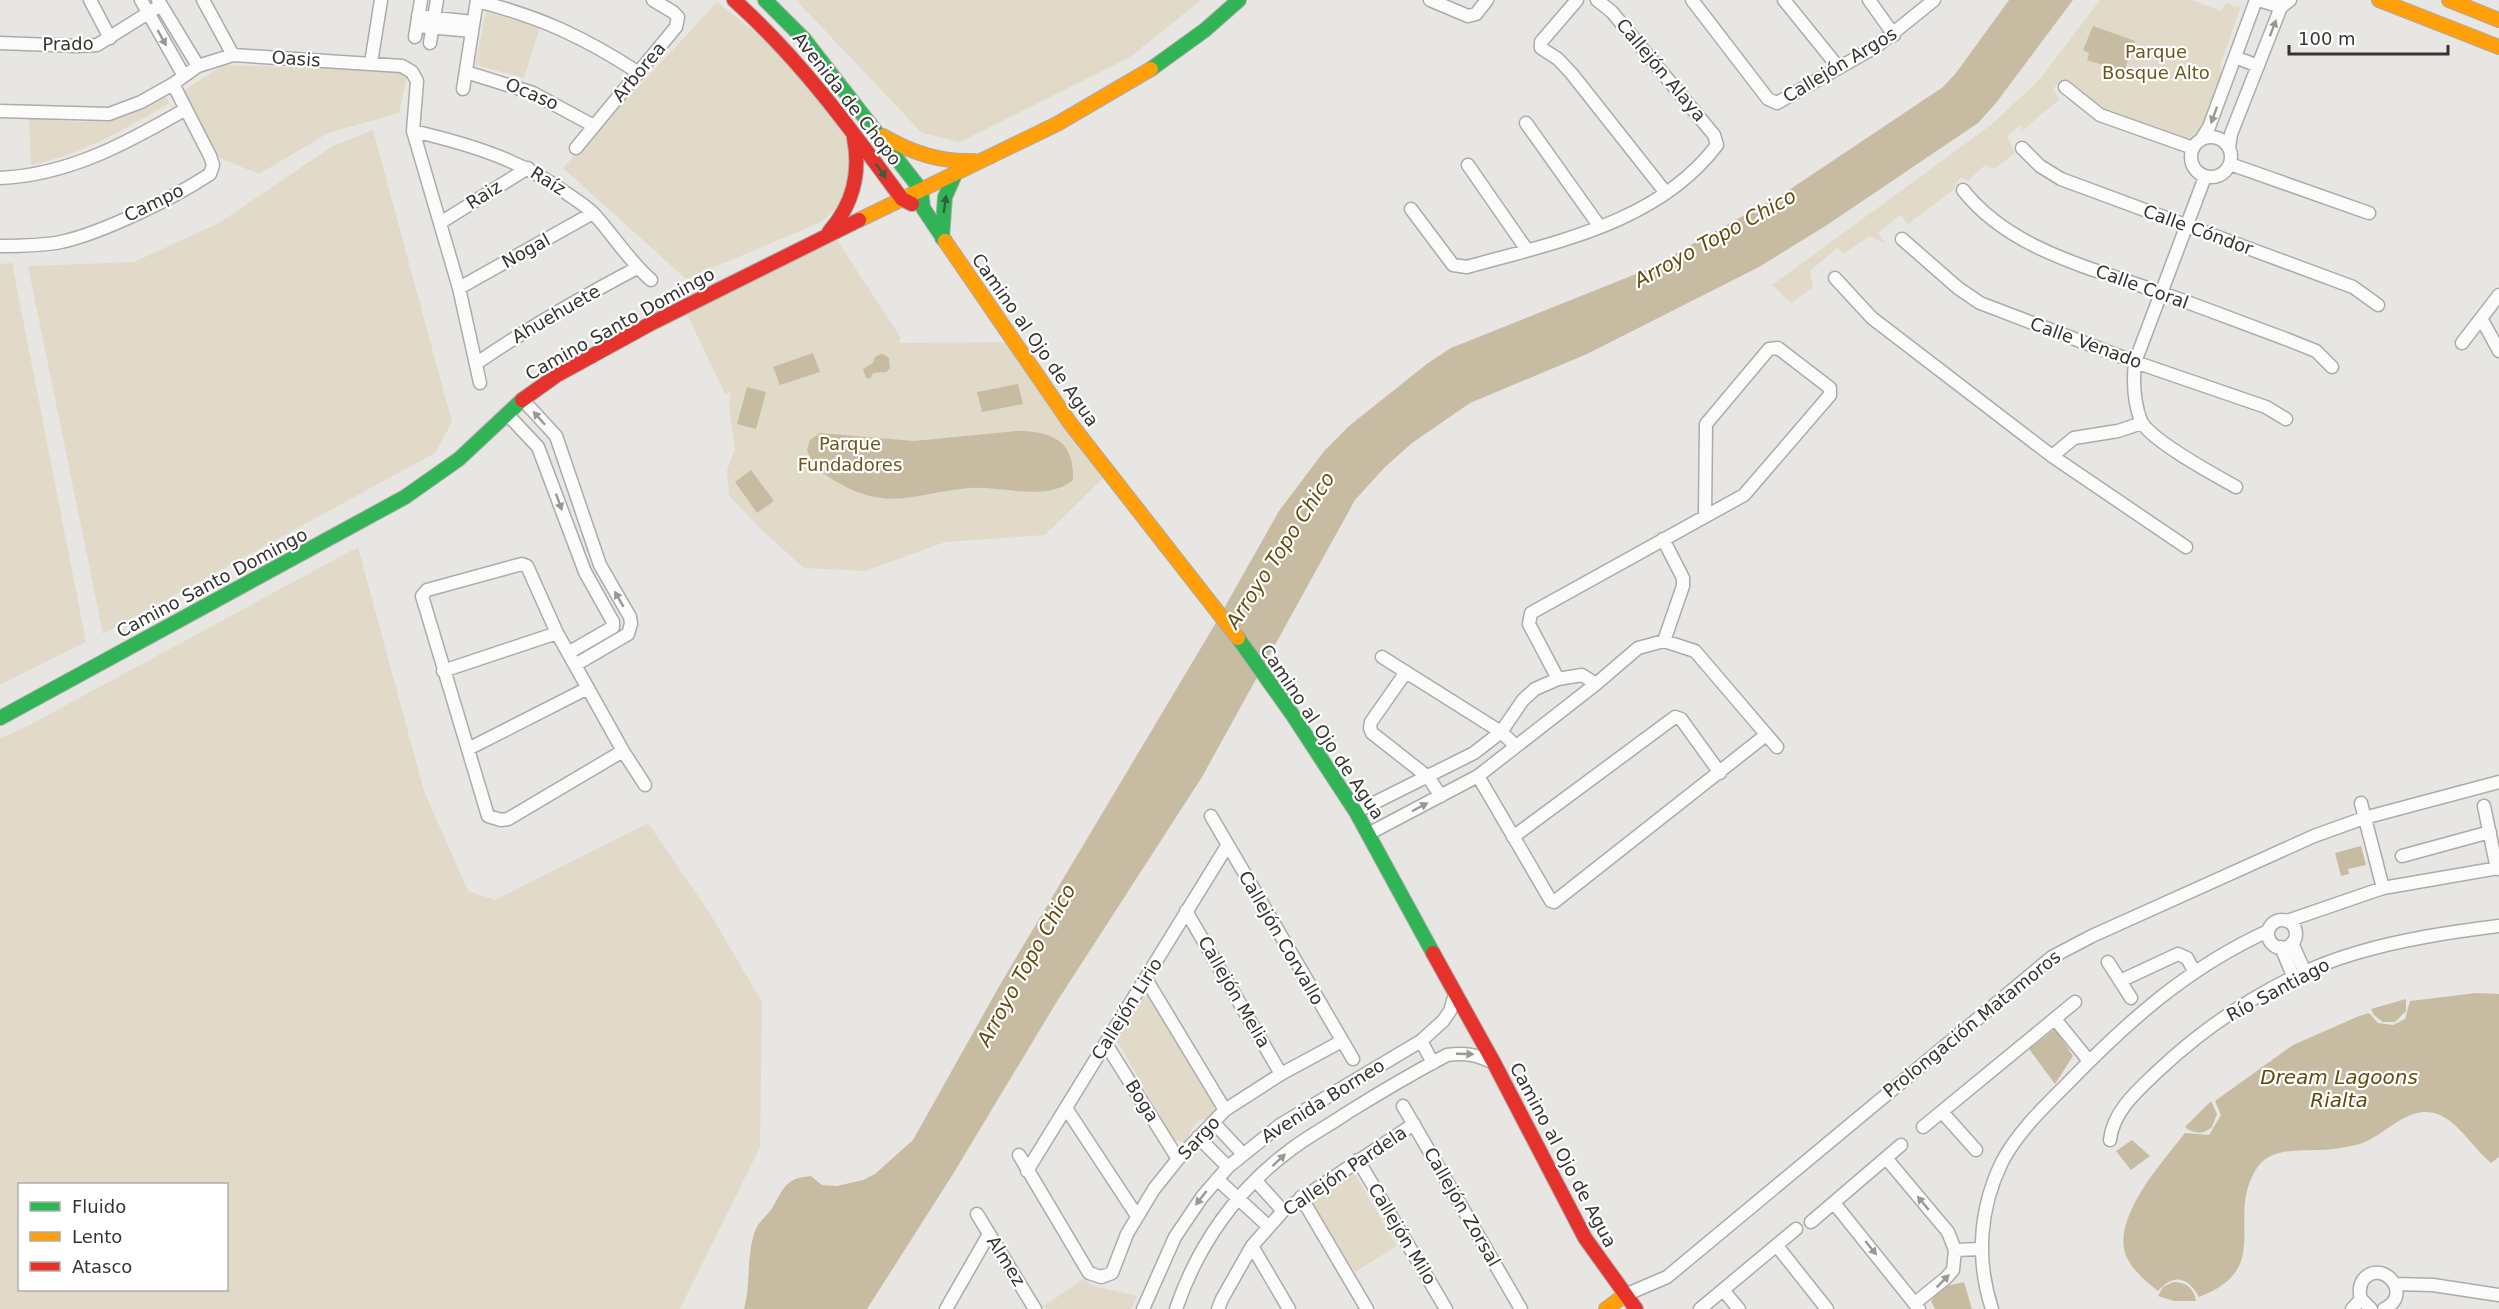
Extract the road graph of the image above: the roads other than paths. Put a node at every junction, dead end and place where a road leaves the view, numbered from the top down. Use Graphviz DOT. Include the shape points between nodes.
graph roads {
  1 [pos="90,0"];
  2 [pos="141,0"];
  3 [pos="202,0"];
  4 [pos="381,0"];
  5 [pos="421,0"];
  6 [pos="437,0"];
  7 [pos="653,0"];
  8 [pos="734,0"];
  9 [pos="765,0"];
  10 [pos="1239,0"];
  11 [pos="1430,0"];
  12 [pos="1487,0"];
  13 [pos="1577,0"];
  14 [pos="1597,0"];
  15 [pos="1692,0"];
  16 [pos="1785,0"];
  17 [pos="1869,0"];
  18 [pos="1934,0"];
  19 [pos="2258,0"];
  20 [pos="2379,0"];
  21 [pos="2449,0"];
  22 [pos="477,1"];
  23 [pos="159,3"];
  24 [pos="2285,4"];
  25 [pos="148,13"];
  26 [pos="2499,20"];
  27 [pos="433,22"];
  28 [pos="473,26"];
  29 [pos="1894,35"];
  30 [pos="110,38"];
  31 [pos="0,43"];
  32 [pos="430,44"];
  33 [pos="2499,48"];
  34 [pos="233,55"];
  35 [pos="2235,57"];
  36 [pos="371,63"];
  37 [pos="198,66"];
  38 [pos="2258,66"];
  39 [pos="1839,68"];
  40 [pos="466,72"];
  41 [pos="639,73"];
  42 [pos="184,76"];
  43 [pos="173,84"];
  44 [pos="2065,87"];
  45 [pos="464,89"];
  46 [pos="186,109"];
  47 [pos="0,111"];
  48 [pos="1526,123"];
  49 [pos="594,126"];
  50 [pos="413,131"];
  51 [pos="852,131"];
  52 [pos="875,131"];
  53 [pos="2197,144"];
  54 [pos="576,148"];
  55 [pos="2022,148"];
  56 [pos="2229,148"];
  57 [pos="987,159"];
  58 [pos="2230,164"];
  59 [pos="1468,165"];
  60 [pos="528,168"];
  61 [pos="956,172"];
  62 [pos="2205,177"];
  63 [pos="0,178"];
  64 [pos="921,190"];
  65 [pos="1963,190"];
  66 [pos="1666,193"];
  67 [pos="902,199"];
  68 [pos="923,208"];
  69 [pos="1411,209"];
  70 [pos="593,213"];
  71 [pos="2369,213"];
  72 [pos="440,223"];
  73 [pos="2187,226"];
  74 [pos="1600,227"];
  75 [pos="942,238"];
  76 [pos="1902,239"];
  77 [pos="819,240"];
  78 [pos="0,246"];
  79 [pos="1527,250"];
  80 [pos="637,268"];
  81 [pos="1835,278"];
  82 [pos="651,280"];
  83 [pos="459,288"];
  84 [pos="2162,293"];
  85 [pos="2499,295"];
  86 [pos="2378,305"];
  87 [pos="2481,318"];
  88 [pos="2462,343"];
  89 [pos="2499,351"];
  90 [pos="2135,362"];
  91 [pos="477,363"];
  92 [pos="2332,367"];
  93 [pos="480,384"];
  94 [pos="522,399"];
  95 [pos="507,414"];
  96 [pos="2286,419"];
  97 [pos="2142,423"];
  98 [pos="2052,456"];
  99 [pos="2236,488"];
  100 [pos="1705,514"];
  101 [pos="1663,539"];
  102 [pos="2186,547"];
  103 [pos="557,633"];
  104 [pos="1664,641"];
  105 [pos="568,653"];
  106 [pos="1382,657"];
  107 [pos="575,665"];
  108 [pos="443,671"];
  109 [pos="1406,672"];
  110 [pos="1558,679"];
  111 [pos="1596,684"];
  112 [pos="588,688"];
  113 [pos="0,718"];
  114 [pos="1501,732"];
  115 [pos="1766,735"];
  116 [pos="1516,746"];
  117 [pos="1777,747"];
  118 [pos="468,749"];
  119 [pos="623,752"];
  120 [pos="1720,773"];
  121 [pos="1478,776"];
  122 [pos="1428,777"];
  123 [pos="2499,782"];
  124 [pos="645,785"];
  125 [pos="1441,796"];
  126 [pos="2361,803"];
  127 [pos="2484,806"];
  128 [pos="1356,812"];
  129 [pos="1211,816"];
  130 [pos="2364,818"];
  131 [pos="2490,832"];
  132 [pos="1368,834"];
  133 [pos="1514,837"];
  134 [pos="1227,846"];
  135 [pos="2402,856"];
  136 [pos="2498,868"];
  137 [pos="2383,888"];
  138 [pos="1186,911"];
  139 [pos="2287,921"];
  140 [pos="2499,926"];
  141 [pos="2268,931"];
  142 [pos="2286,945"];
  143 [pos="2108,962"];
  144 [pos="2194,971"];
  145 [pos="2300,975"];
  146 [pos="1146,979"];
  147 [pos="2120,981"];
  148 [pos="1455,994"];
  149 [pos="2131,998"];
  150 [pos="2075,1002"];
  151 [pos="2055,1019"];
  152 [pos="1342,1041"];
  153 [pos="1421,1041"];
  154 [pos="1106,1044"];
  155 [pos="1353,1059"];
  156 [pos="2090,1061"];
  157 [pos="1432,1062"];
  158 [pos="1494,1063"];
  159 [pos="1281,1074"];
  160 [pos="1403,1106"];
  161 [pos="1066,1108"];
  162 [pos="1225,1110"];
  163 [pos="1942,1112"];
  164 [pos="1213,1122"];
  165 [pos="1414,1124"];
  166 [pos="1923,1127"];
  167 [pos="1198,1137"];
  168 [pos="2110,1140"];
  169 [pos="1901,1145"];
  170 [pos="1976,1150"];
  171 [pos="1242,1153"];
  172 [pos="1019,1155"];
  173 [pos="1886,1158"];
  174 [pos="1178,1159"];
  175 [pos="1358,1160"];
  176 [pos="1228,1167"];
  177 [pos="1027,1171"];
  178 [pos="1217,1179"];
  179 [pos="1256,1181"];
  180 [pos="1301,1197"];
  181 [pos="1238,1201"];
  182 [pos="1834,1203"];
  183 [pos="1283,1211"];
  184 [pos="976,1214"];
  185 [pos="1137,1216"];
  186 [pos="1811,1222"];
  187 [pos="1268,1226"];
  188 [pos="1796,1229"];
  189 [pos="989,1234"];
  190 [pos="1252,1246"];
  191 [pos="1777,1246"];
  192 [pos="1981,1249"];
  193 [pos="1955,1250"];
  194 [pos="2395,1284"];
  195 [pos="1723,1290"];
  196 [pos="1625,1295"];
  197 [pos="2499,1295"];
  198 [pos="2361,1299"];
  199 [pos="1917,1306"];
  200 [pos="950,1307"];
  201 [pos="2390,1308"];
  202 [pos="1035,1309"];
  203 [pos="1143,1309"];
  204 [pos="1176,1309"];
  205 [pos="1218,1309"];
  206 [pos="1289,1309"];
  207 [pos="1367,1309"];
  208 [pos="1446,1309"];
  209 [pos="1521,1309"];
  210 [pos="1606,1309"];
  211 [pos="1636,1309"];
  212 [pos="1700,1309"];
  213 [pos="1739,1309"];
  214 [pos="1827,1309"];
  215 [pos="1992,1309"];
  216 [pos="2352,1309"];
  217 [pos="2371,1309"];
  1 -- 30 [label="street"];
  2 -- 25 [label="street"];
  3 -- 34 [label="street"];
  4 -- 36 [label="street"];
  5 -- 27 [label="street" via="416,26"];
  6 -- 27 [label="street"];
  7 -- 41 [label="street, Arborea" via="674,12 678,21"];
  8 -- 51 [label="street, Avenida de Chopo" via="793,57"];
  9 -- 52 [label="street, Avenida de Chopo" via="804,39"];
  10 -- 57 [label="street, Camino Santo Domingo" via="1142,76 1091,107"];
  11 -- 12 [label="street" via="1468,16 1476,14"];
  13 -- 66 [label="street" via="1541,42 1542,50 1572,74"];
  14 -- 66 [label="street, Callejón Alaya" via="1612,12 1714,135 1717,145 1705,161"];
  15 -- 39 [label="street, Callejón Argos" via="1772,102 1781,101"];
  16 -- 39 [label="street"];
  17 -- 29 [label="street"];
  18 -- 29 [label="street, Callejón Argos"];
  19 -- 24 [label="street"];
  19 -- 35 [label="street"];
  20 -- 33 [label="street"];
  21 -- 26 [label="street"];
  22 -- 28 [label="street"];
  22 -- 41 [label="street" via="562,28"];
  23 -- 25 [label="street, Prado"];
  23 -- 37 [label="street"];
  38 -- 24 [label="street, one-way"];
  25 -- 30 [label="street, Prado"];
  25 -- 42 [label="street, one-way"];
  27 -- 28 [label="street"];
  27 -- 32 [label="street"];
  28 -- 40 [label="street"];
  29 -- 39 [label="street, Callejón Argos"];
  30 -- 31 [label="street, Prado" via="97,45 78,46"];
  34 -- 36 [label="street, Oasis"];
  34 -- 37 [label="street, Oasis"];
  35 -- 38 [label="street"];
  35 -- 53 [label="street, one-way" via="2209,127"];
  36 -- 50 [label="street, Oasis" via="402,66 412,72 418,89"];
  37 -- 42 [label="street, Oasis"];
  38 -- 56 [label="street"];
  40 -- 45 [label="street"];
  40 -- 49 [label="street, Ocaso" via="533,93"];
  41 -- 49 [label="street, Arborea"];
  42 -- 43 [label="street, Oasis"];
  43 -- 46 [label="street, Campo"];
  43 -- 47 [label="street, Oasis" via="109,114"];
  44 -- 53 [label="street" via="2100,115"];
  46 -- 63 [label="street" via="73,165 27,177"];
  46 -- 78 [label="street, Campo" via="210,156 210,174 154,204 62,242"];
  48 -- 74 [label="street"];
  49 -- 54 [label="street, Arborea"];
  50 -- 60 [label="street, Raíz" via="484,150"];
  50 -- 72 [label="street"];
  51 -- 67 [label="street, Avenida de Chopo, one-way"];
  51 -- 77 [label="street" via="858,160 856,185 845,212"];
  52 -- 57 [label="street" via="934,160"];
  52 -- 64 [label="street, Avenida de Chopo"];
  53 -- 56 [label="street" via="2207,138 2220,139"];
  53 -- 62 [label="street" via="2191,162"];
  55 -- 73 [label="street, Calle Cóndor" via="2061,179"];
  56 -- 58 [label="street"];
  57 -- 61 [label="street, Camino Santo Domingo"];
  58 -- 62 [label="street" via="2220,175"];
  58 -- 71 [label="street"];
  59 -- 79 [label="street"];
  60 -- 70 [label="street, Raíz"];
  60 -- 72 [label="street, Raiz"];
  61 -- 64 [label="street, Camino Santo Domingo"];
  75 -- 61 [label="street, one-way" via="945,197"];
  62 -- 73 [label="street"];
  64 -- 67 [label="street, Camino Santo Domingo"];
  64 -- 68 [label="street, Camino al Ojo de Agua"];
  65 -- 84 [label="street, Calle Coral" via="1979,210 2014,235 2058,257"];
  66 -- 74 [label="street"];
  67 -- 68 [label="street"];
  67 -- 77 [label="street, Camino Santo Domingo"];
  68 -- 75 [label="street, Camino al Ojo de Agua"];
  69 -- 79 [label="street" via="1457,267"];
  70 -- 80 [label="street, Raíz"];
  70 -- 83 [label="street, Nogal"];
  72 -- 83 [label="street"];
  73 -- 84 [label="street"];
  73 -- 86 [label="street, Calle Cóndor" via="2353,287"];
  74 -- 79 [label="street"];
  75 -- 128 [label="street, Camino al Ojo de Agua" via="1070,423 1219,612"];
  76 -- 90 [label="street, Calle Venado" via="1980,303"];
  77 -- 94 [label="street, Camino Santo Domingo" via="555,376"];
  80 -- 82 [label="street, Raíz"];
  80 -- 91 [label="street, Ahuehuete" via="543,320"];
  81 -- 98 [label="street" via="1872,318"];
  83 -- 91 [label="street"];
  84 -- 90 [label="street"];
  84 -- 92 [label="street, Calle Coral" via="2316,351"];
  85 -- 87 [label="street"];
  87 -- 88 [label="street"];
  87 -- 89 [label="street"];
  90 -- 96 [label="street, Calle Venado" via="2266,407"];
  90 -- 97 [label="street" via="2134,384"];
  91 -- 93 [label="street"];
  94 -- 95 [label="street, Camino Santo Domingo"];
  107 -- 94 [label="street, one-way" via="628,634 632,624 600,565 556,436"];
  95 -- 105 [label="street, one-way" via="538,447 585,572 613,622 613,627"];
  95 -- 113 [label="street, Camino Santo Domingo" via="455,464 425,485"];
  97 -- 98 [label="street" via="2074,438"];
  97 -- 99 [label="street" via="2180,455"];
  98 -- 102 [label="street"];
  100 -- 100 [label="street" via="1706,424 1769,349 1778,348 1830,388 1830,395 1751,489"];
  100 -- 101 [label="street"];
  101 -- 104 [label="street" via="1683,578"];
  101 -- 110 [label="street" via="1531,613 1529,624"];
  103 -- 105 [label="street"];
  103 -- 108 [label="street"];
  103 -- 108 [label="street" via="527,566 522,564 427,590 422,601"];
  104 -- 111 [label="street" via="1638,648"];
  104 -- 115 [label="street" via="1695,651"];
  105 -- 107 [label="street"];
  106 -- 109 [label="street"];
  107 -- 112 [label="street"];
  108 -- 118 [label="street"];
  109 -- 114 [label="street"];
  109 -- 122 [label="street" via="1370,728 1372,734"];
  110 -- 111 [label="street" via="1582,675"];
  110 -- 114 [label="street" via="1534,689"];
  111 -- 116 [label="street"];
  112 -- 118 [label="street"];
  112 -- 119 [label="street"];
  114 -- 116 [label="street"];
  114 -- 122 [label="street" via="1464,759"];
  115 -- 117 [label="street"];
  115 -- 120 [label="street"];
  116 -- 121 [label="street"];
  118 -- 119 [label="street" via="488,816 501,820"];
  119 -- 124 [label="street"];
  120 -- 133 [label="street" via="1681,718 1675,717"];
  120 -- 133 [label="street" via="1558,901 1551,901"];
  121 -- 125 [label="street"];
  121 -- 133 [label="street"];
  122 -- 125 [label="street"];
  122 -- 128 [label="street"];
  123 -- 130 [label="street, Prolongación Matamoros"];
  132 -- 125 [label="street, one-way"];
  126 -- 130 [label="street"];
  127 -- 131 [label="street"];
  128 -- 132 [label="street, Camino al Ojo de Agua"];
  129 -- 134 [label="street, Callejón Corvallo"];
  130 -- 137 [label="street"];
  130 -- 196 [label="street, Prolongación Matamoros" via="2314,836 2052,957 1667,1277"];
  131 -- 135 [label="street"];
  131 -- 136 [label="street"];
  132 -- 148 [label="street, Camino al Ojo de Agua"];
  134 -- 138 [label="street, Callejón Lirio"];
  134 -- 152 [label="street, Callejón Corvallo"];
  136 -- 137 [label="street"];
  137 -- 139 [label="street"];
  138 -- 146 [label="street, Callejón Lirio"];
  138 -- 159 [label="street, Callejón Melia"];
  139 -- 141 [label="street" via="2273,923"];
  139 -- 142 [label="street" via="2295,931"];
  140 -- 145 [label="street, Río Santiago" via="2386,944"];
  141 -- 142 [label="street" via="2273,944"];
  141 -- 144 [label="street"];
  142 -- 145 [label="street"];
  143 -- 147 [label="street"];
  144 -- 147 [label="street" via="2187,958 2178,954"];
  144 -- 156 [label="street" via="2132,1020"];
  145 -- 168 [label="street, Río Santiago" via="2221,1020 2170,1059 2127,1102 2115,1120"];
  146 -- 154 [label="street, Callejón Lirio"];
  146 -- 162 [label="street"];
  147 -- 149 [label="street"];
  148 -- 153 [label="street, Avenida Borneo" via="1443,1021"];
  148 -- 158 [label="street, Camino al Ojo de Agua"];
  150 -- 151 [label="street"];
  151 -- 156 [label="street"];
  151 -- 163 [label="street"];
  152 -- 155 [label="street, Callejón Corvallo"];
  152 -- 159 [label="street, Sargo"];
  153 -- 157 [label="street"];
  153 -- 171 [label="street, Avenida Borneo" via="1280,1125"];
  154 -- 161 [label="street, Callejón Lirio"];
  154 -- 174 [label="street, Boga"];
  156 -- 192 [label="street" via="2019,1136 2003,1161 1986,1203"];
  157 -- 158 [label="street, Avenida Borneo, one-way" via="1457,1053 1477,1055"];
  179 -- 157 [label="street, Avenida Borneo, one-way" via="1289,1151"];
  158 -- 196 [label="street, Camino al Ojo de Agua" via="1586,1238"];
  159 -- 162 [label="street, Sargo"];
  160 -- 165 [label="street, Callejón Zorsal"];
  161 -- 177 [label="street, Callejón Lirio"];
  161 -- 185 [label="street"];
  162 -- 164 [label="street, Sargo"];
  163 -- 166 [label="street"];
  163 -- 170 [label="street"];
  164 -- 167 [label="street, Sargo"];
  164 -- 171 [label="street"];
  165 -- 175 [label="street, Callejón Pardela"];
  165 -- 209 [label="street, Callejón Zorsal"];
  167 -- 174 [label="street, Sargo"];
  167 -- 176 [label="street"];
  169 -- 173 [label="street"];
  171 -- 176 [label="street, Avenida Borneo"];
  172 -- 177 [label="street"];
  173 -- 182 [label="street"];
  193 -- 173 [label="street, one-way" via="1948,1232"];
  174 -- 185 [label="street, Sargo"];
  175 -- 180 [label="street, Callejón Pardela"];
  175 -- 208 [label="street, Callejón Milo"];
  176 -- 178 [label="street, Avenida Borneo"];
  177 -- 185 [label="street, Sargo" via="1089,1273 1101,1277 1112,1273"];
  178 -- 181 [label="street"];
  178 -- 203 [label="street, Avenida Borneo, one-way" via="1175,1237"];
  179 -- 181 [label="street, Avenida Borneo"];
  179 -- 183 [label="street"];
  180 -- 183 [label="street, Callejón Pardela"];
  180 -- 207 [label="street"];
  181 -- 187 [label="street"];
  181 -- 204 [label="street, Avenida Borneo" via="1207,1241 1188,1275"];
  182 -- 186 [label="street"];
  182 -- 199 [label="street, one-way"];
  183 -- 187 [label="street, Callejón Pardela"];
  184 -- 189 [label="street, Almez"];
  187 -- 190 [label="street, Callejón Pardela"];
  188 -- 191 [label="street"];
  189 -- 200 [label="street"];
  189 -- 202 [label="street, Almez"];
  190 -- 205 [label="street, Callejón Pardela"];
  190 -- 206 [label="street"];
  191 -- 195 [label="street"];
  191 -- 214 [label="street"];
  192 -- 193 [label="street"];
  192 -- 215 [label="street"];
  199 -- 193 [label="street, one-way" via="1953,1270"];
  194 -- 197 [label="street" via="2433,1285"];
  194 -- 198 [label="street" via="2382,1274 2370,1274 2360,1287"];
  194 -- 201 [label="street" via="2396,1295"];
  195 -- 212 [label="street"];
  195 -- 213 [label="street"];
  196 -- 210 [label="street"];
  196 -- 211 [label="street, Camino al Ojo de Agua"];
  198 -- 216 [label="street"];
  198 -- 217 [label="street"];
}
